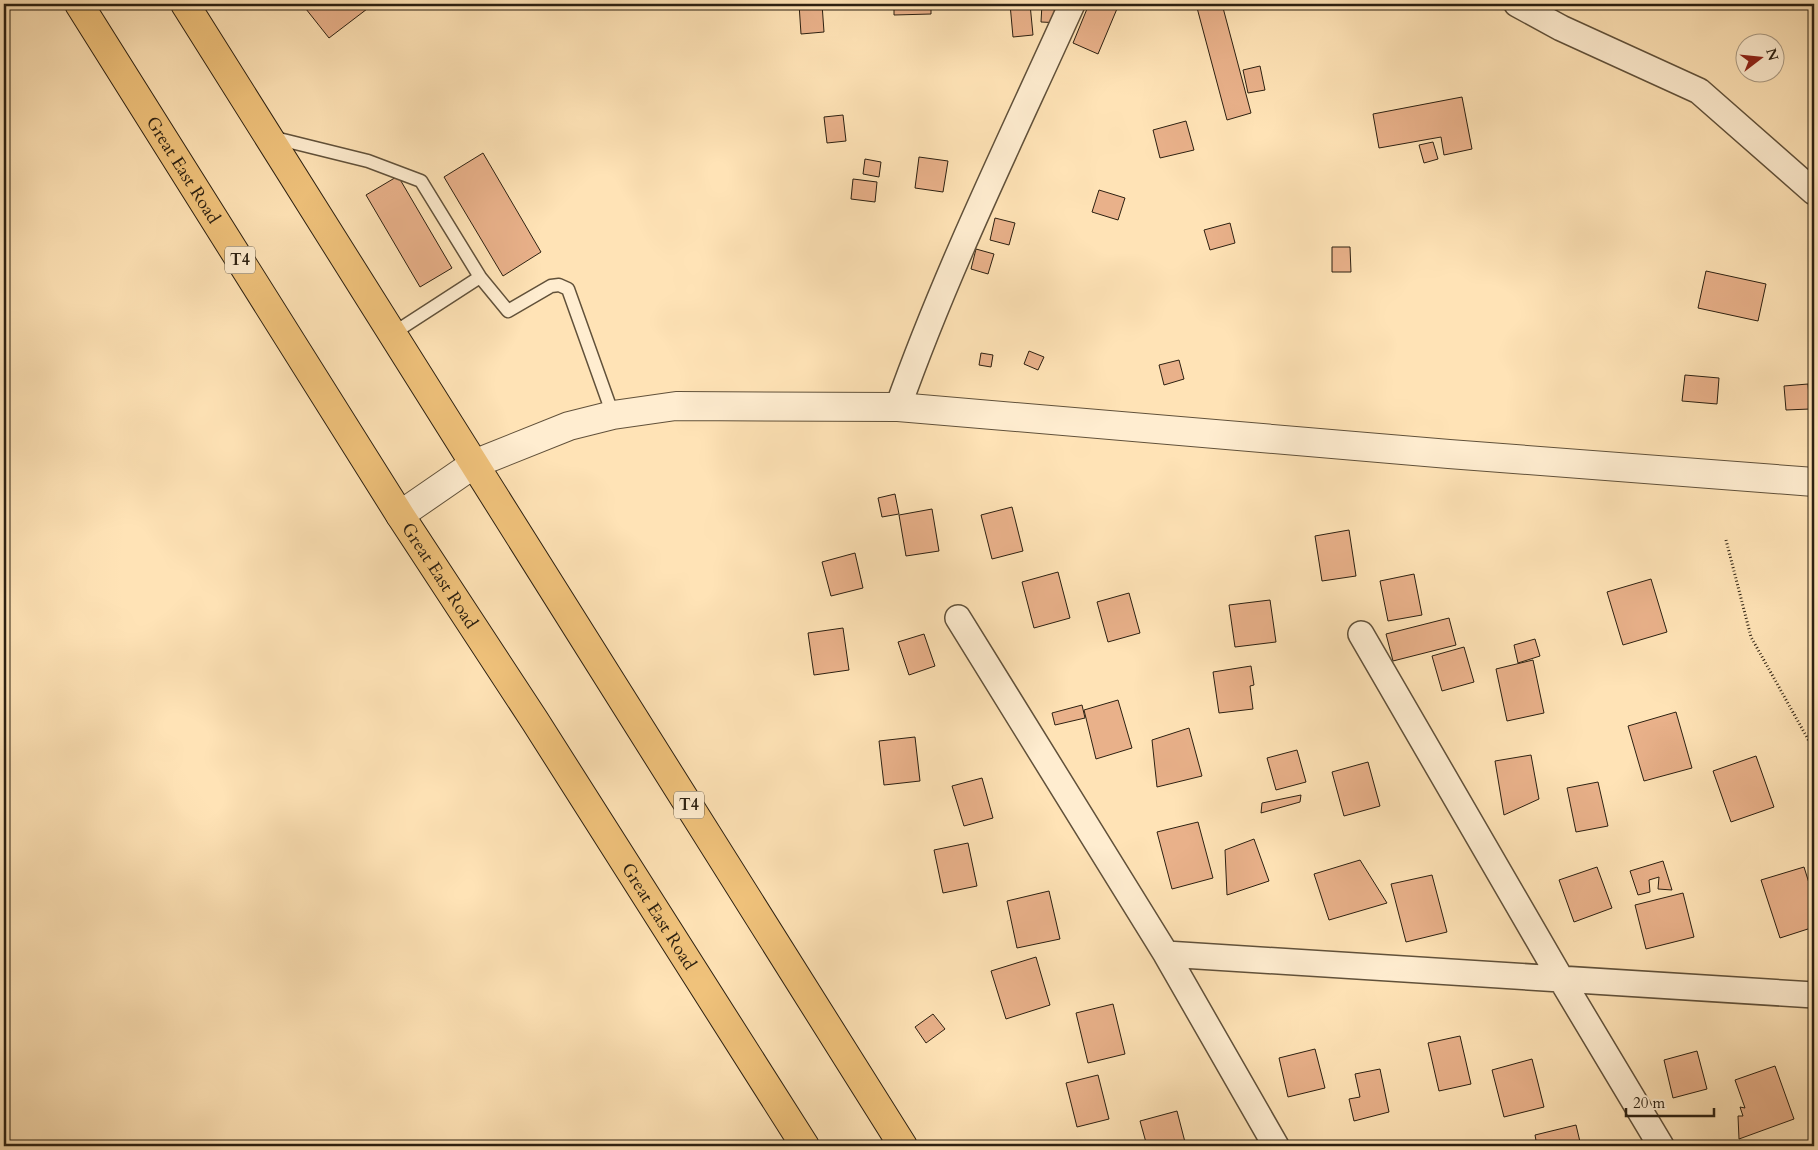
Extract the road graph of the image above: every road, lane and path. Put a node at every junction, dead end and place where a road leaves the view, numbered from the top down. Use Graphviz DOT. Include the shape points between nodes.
graph roads {
  1 [pos="80,4"];
  2 [pos="185,4"];
  3 [pos="1072,4"];
  4 [pos="1517,4"];
  5 [pos="269,137"];
  6 [pos="1814,192"];
  7 [pos="480,277"];
  8 [pos="392,334"];
  9 [pos="898,407"];
  10 [pos="613,415"];
  11 [pos="474,464"];
  12 [pos="1814,482"];
  13 [pos="400,516"];
  14 [pos="1726,540"];
  15 [pos="958,618"];
  16 [pos="1361,634"];
  17 [pos="1814,750"];
  18 [pos="1166,954"];
  19 [pos="1561,979"];
  20 [pos="1814,994"];
  21 [pos="805,1146"];
  22 [pos="904,1146"];
  23 [pos="1276,1146"];
  24 [pos="1660,1146"];
  1 -- 13 [label="main road, Great East Road / T4"];
  2 -- 5 [label="main road, T4"];
  3 -- 9 [label="street" via="995,170"];
  4 -- 6 [label="street" via="1561,28 1699,91"];
  5 -- 7 [label="lane" via="368,161 421,181"];
  5 -- 8 [label="main road, T4"];
  7 -- 8 [label="lane"];
  7 -- 10 [label="lane" via="508,311 551,286 568,289"];
  8 -- 11 [label="main road, T4"];
  9 -- 10 [label="street" via="676,406"];
  9 -- 12 [label="street"];
  10 -- 11 [label="street" via="568,426"];
  11 -- 13 [label="street"];
  11 -- 22 [label="main road, T4"];
  13 -- 21 [label="main road, Great East Road / T4" via="535,721"];
  14 -- 17 [label="path" via="1751,636"];
  15 -- 18 [label="street"];
  16 -- 19 [label="street"];
  18 -- 19 [label="street"];
  18 -- 23 [label="street"];
  19 -- 20 [label="street"];
  19 -- 24 [label="street"];
}
